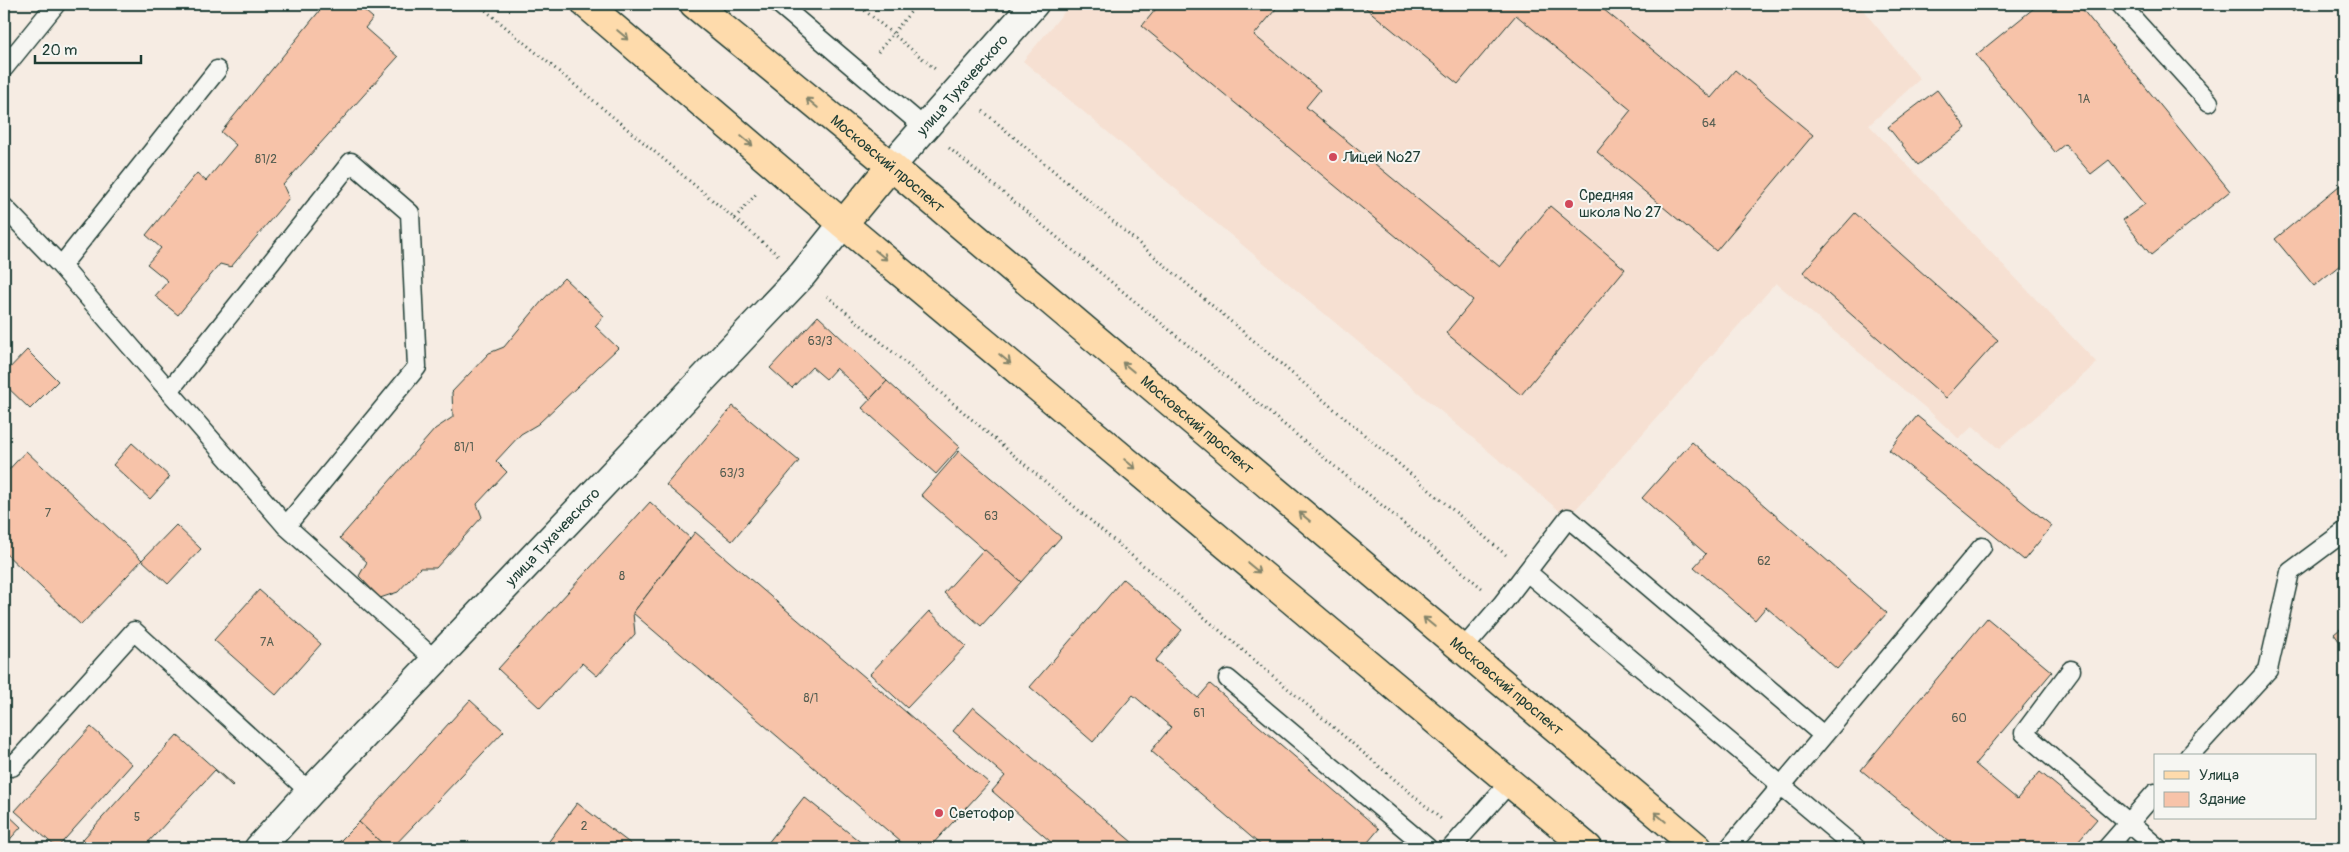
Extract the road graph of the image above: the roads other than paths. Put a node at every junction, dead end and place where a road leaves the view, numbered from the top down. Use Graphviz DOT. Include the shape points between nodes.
graph roads {
  1 [pos="56,4"];
  2 [pos="586,4"];
  3 [pos="694,4"];
  4 [pos="779,4"];
  5 [pos="1034,4"];
  6 [pos="2120,4"];
  7 [pos="4,68"];
  8 [pos="217,70"];
  9 [pos="2209,102"];
  10 [pos="925,128"];
  11 [pos="891,166"];
  12 [pos="4,207"];
  13 [pos="843,224"];
  14 [pos="61,266"];
  15 [pos="169,391"];
  16 [pos="286,526"];
  17 [pos="2345,531"];
  18 [pos="1982,547"];
  19 [pos="1527,572"];
  20 [pos="1462,650"];
  21 [pos="435,660"];
  22 [pos="2070,670"];
  23 [pos="1228,679"];
  24 [pos="1823,735"];
  25 [pos="2191,754"];
  26 [pos="4,760"];
  27 [pos="1510,782"];
  28 [pos="1781,785"];
  29 [pos="310,792"];
  30 [pos="2154,794"];
  31 [pos="2128,823"];
  32 [pos="1456,842"];
  33 [pos="1578,845"];
  34 [pos="259,848"];
  35 [pos="1428,848"];
  36 [pos="1698,848"];
  37 [pos="1729,848"];
  38 [pos="1856,848"];
  39 [pos="2107,848"];
  40 [pos="2158,848"];
  1 -- 7 [label="lane"];
  2 -- 13 [label="main road, one-way"];
  11 -- 3 [label="main road, Московский проспект, one-way"];
  4 -- 10 [label="lane"];
  5 -- 10 [label="street, улица Тухачевского"];
  6 -- 9 [label="lane"];
  8 -- 14 [label="lane"];
  10 -- 11 [label="street, улица Тухачевского"];
  11 -- 13 [label="main road"];
  20 -- 11 [label="main road, Московский проспект, one-way"];
  12 -- 14 [label="lane"];
  13 -- 21 [label="street, улица Тухачевского" via="802,274"];
  13 -- 27 [label="main road, one-way"];
  14 -- 15 [label="lane"];
  15 -- 16 [label="lane"];
  15 -- 16 [label="lane" via="351,162 410,213 418,367"];
  16 -- 21 [label="lane"];
  17 -- 25 [label="lane" via="2290,572 2268,670"];
  18 -- 24 [label="lane"];
  19 -- 20 [label="lane"];
  19 -- 24 [label="lane" via="1568,518"];
  19 -- 28 [label="lane"];
  36 -- 20 [label="main road, Московский проспект, one-way"];
  21 -- 29 [label="street, улица Тухачевского"];
  22 -- 31 [label="lane" via="2024,732"];
  23 -- 35 [label="lane"];
  24 -- 28 [label="lane"];
  26 -- 29 [label="lane" via="12,767 134,631"];
  27 -- 32 [label="lane"];
  27 -- 33 [label="main road"];
  28 -- 37 [label="lane"];
  28 -- 38 [label="lane"];
  29 -- 34 [label="street, улица Тухачевского"];
  30 -- 31 [label="lane"];
  31 -- 39 [label="lane"];
  31 -- 40 [label="lane"];
}
